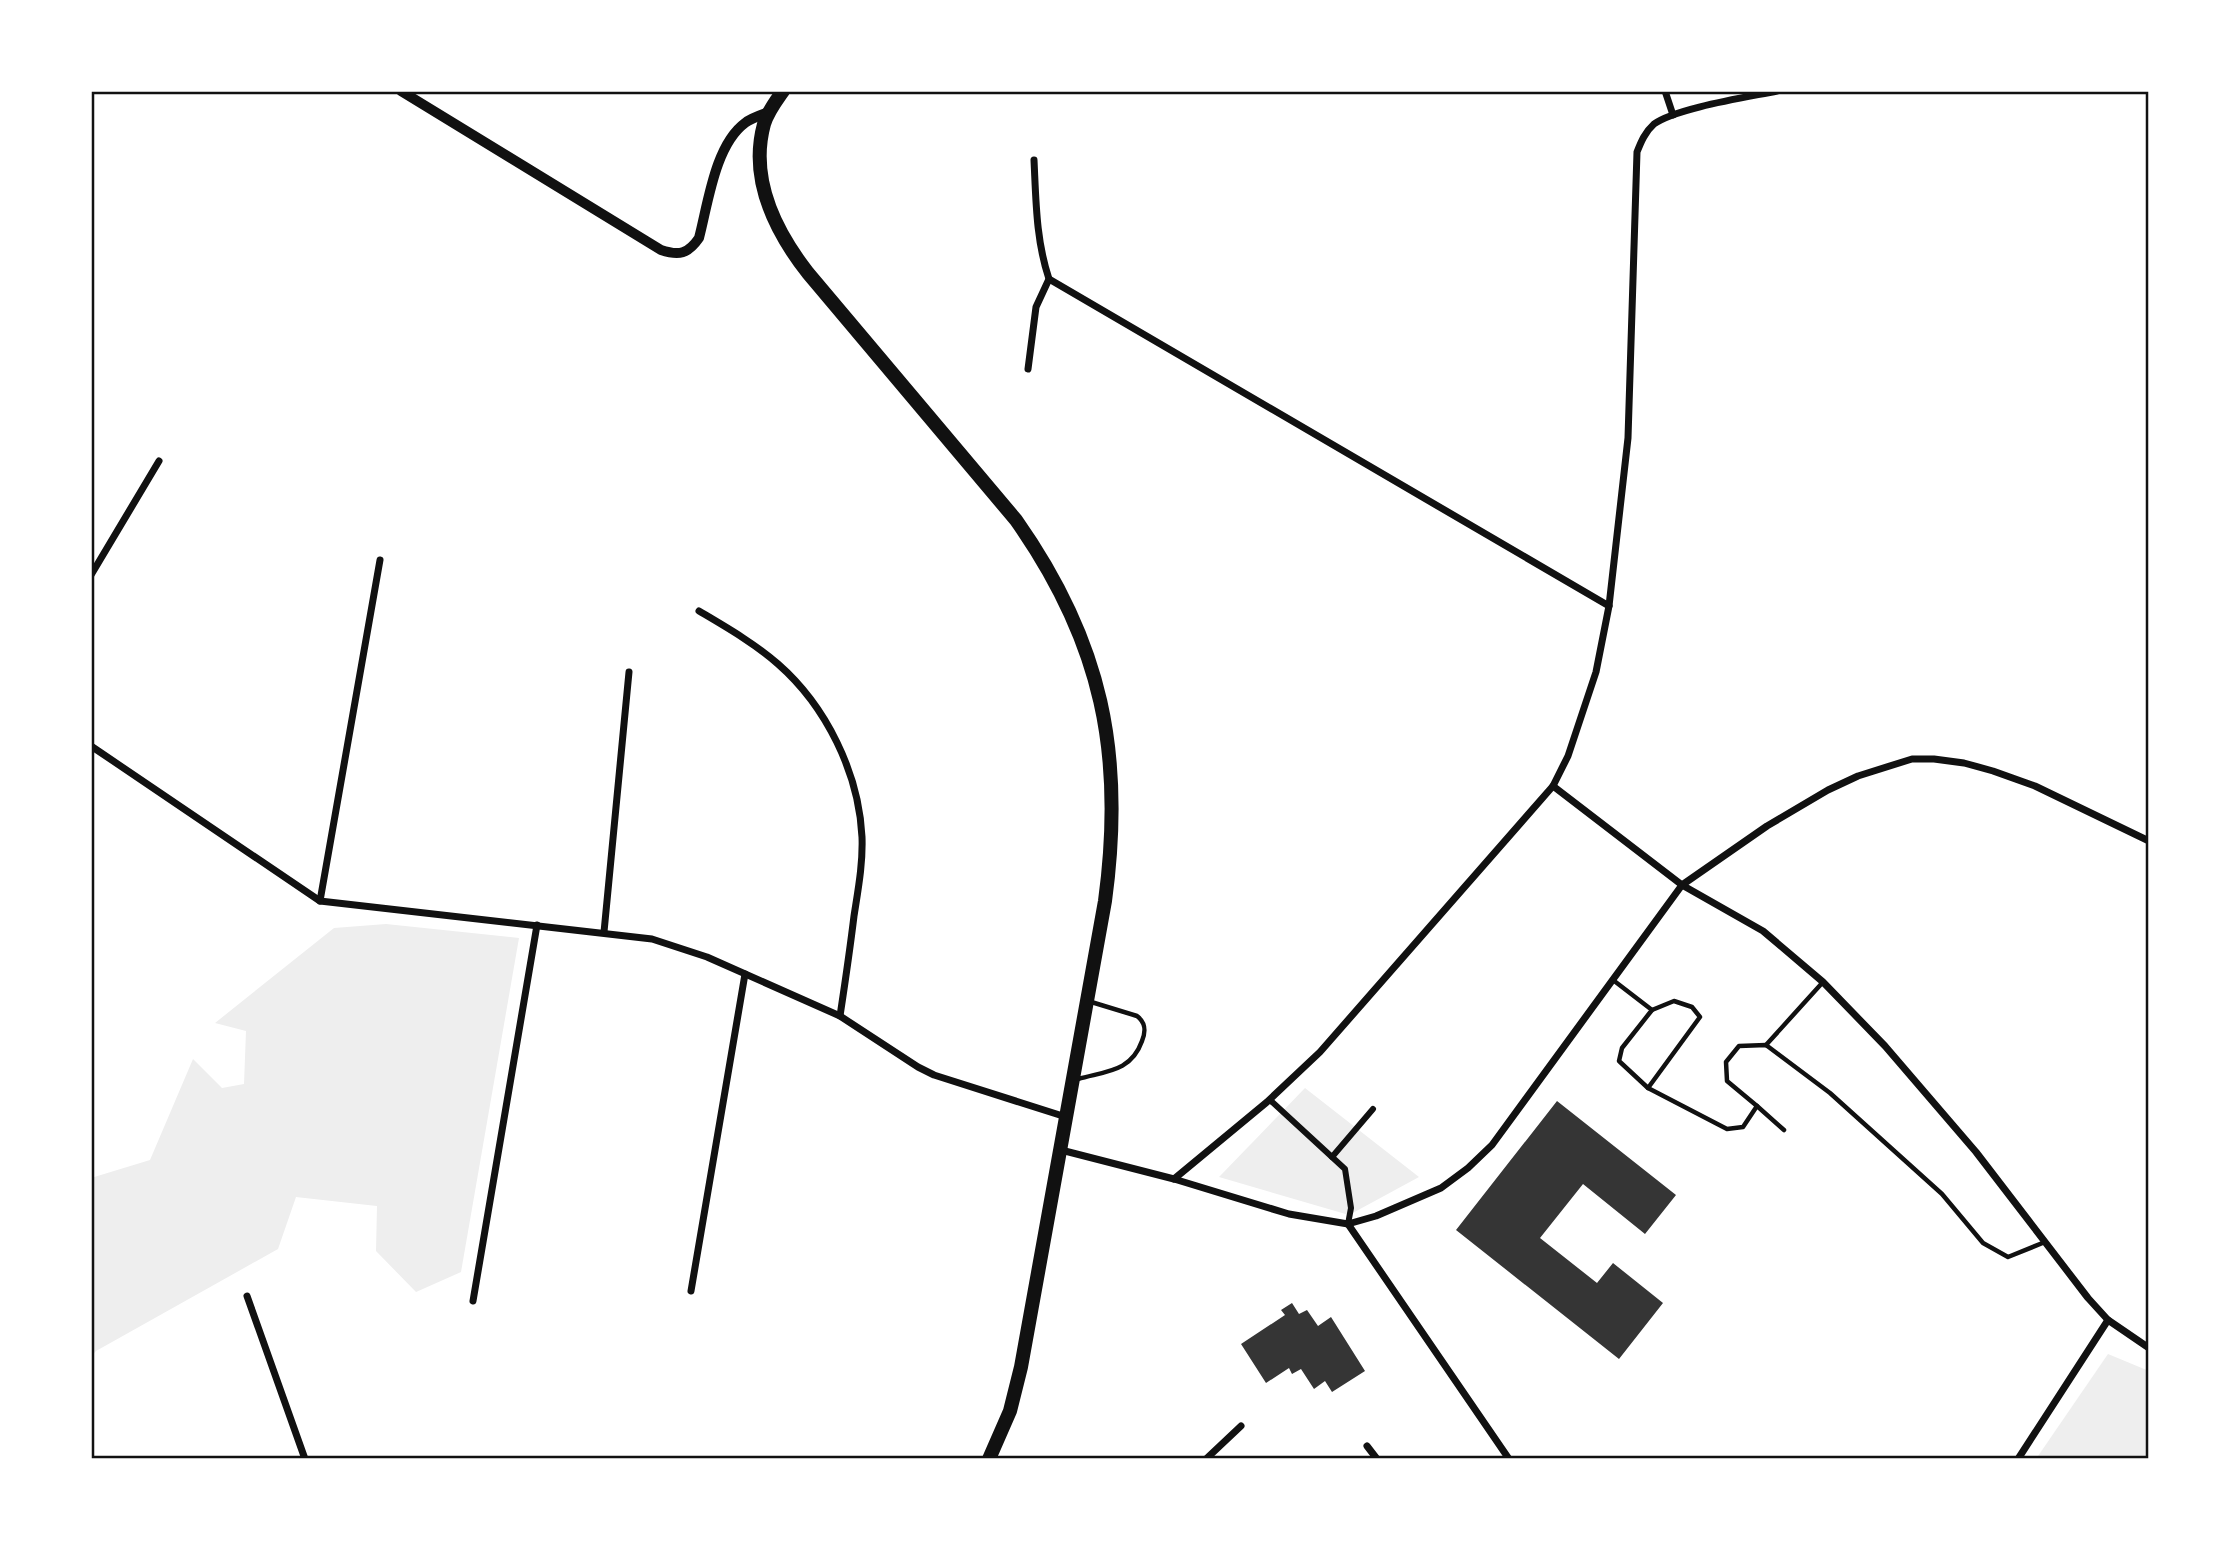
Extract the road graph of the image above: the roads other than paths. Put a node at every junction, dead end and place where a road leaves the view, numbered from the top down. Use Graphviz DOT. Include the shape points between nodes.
graph roads {
  1 [pos="401,91"];
  2 [pos="783,91"];
  3 [pos="1665,91"];
  4 [pos="1777,91"];
  5 [pos="769,112"];
  6 [pos="1673,115"];
  7 [pos="1034,160"];
  8 [pos="1049,279"];
  9 [pos="1028,369"];
  10 [pos="159,461"];
  11 [pos="380,560"];
  12 [pos="91,575"];
  13 [pos="1609,606"];
  14 [pos="699,611"];
  15 [pos="629,672"];
  16 [pos="91,746"];
  17 [pos="1553,786"];
  18 [pos="2149,841"];
  19 [pos="1682,885"];
  20 [pos="320,901"];
  21 [pos="537,925"];
  22 [pos="604,932"];
  23 [pos="745,974"];
  24 [pos="1613,980"];
  25 [pos="1823,982"];
  26 [pos="1088,1001"];
  27 [pos="1652,1010"];
  28 [pos="840,1016"];
  29 [pos="1766,1045"];
  30 [pos="1073,1080"];
  31 [pos="1648,1088"];
  32 [pos="1270,1100"];
  33 [pos="1756,1105"];
  34 [pos="1373,1109"];
  35 [pos="1067,1117"];
  36 [pos="1784,1130"];
  37 [pos="1061,1150"];
  38 [pos="1332,1157"];
  39 [pos="1174,1179"];
  40 [pos="1348,1224"];
  41 [pos="2046,1242"];
  42 [pos="691,1291"];
  43 [pos="247,1296"];
  44 [pos="473,1301"];
  45 [pos="2109,1320"];
  46 [pos="2149,1348"];
  47 [pos="1241,1426"];
  48 [pos="1367,1446"];
  49 [pos="305,1459"];
  50 [pos="989,1459"];
  51 [pos="1206,1459"];
  52 [pos="1377,1459"];
  53 [pos="1509,1459"];
  54 [pos="2018,1459"];
  1 -- 5 [label="street" via="672,254 683,254 699,238 722,153 731,137 745,122"];
  2 -- 5 [label="main road"];
  3 -- 6 [label="street"];
  4 -- 6 [label="street"];
  5 -- 26 [label="main road" via="761,161 770,211 779,232 808,273 1016,520 1067,603 1086,649 1112,780 1107,889"];
  6 -- 13 [label="street" via="1649,130 1637,152 1628,439"];
  7 -- 8 [label="street" via="1037,234"];
  8 -- 9 [label="street" via="1036,307"];
  8 -- 13 [label="street"];
  10 -- 12 [label="street"];
  11 -- 20 [label="street"];
  13 -- 17 [label="street" via="1597,672"];
  14 -- 28 [label="street" via="753,644 800,687 836,741 848,770 862,835 861,869"];
  15 -- 22 [label="street"];
  16 -- 20 [label="street"];
  17 -- 19 [label="street"];
  17 -- 32 [label="street" via="1320,1052"];
  18 -- 19 [label="street" via="2056,795 1993,771 1964,763 1912,759 1828,790"];
  19 -- 24 [label="street"];
  19 -- 25 [label="street" via="1763,931"];
  20 -- 21 [label="street"];
  21 -- 22 [label="street"];
  21 -- 44 [label="street"];
  22 -- 23 [label="street" via="670,944"];
  23 -- 28 [label="street"];
  23 -- 42 [label="street"];
  24 -- 27 [label="lane"];
  24 -- 40 [label="street" via="1492,1145 1468,1168 1409,1203"];
  25 -- 29 [label="lane"];
  25 -- 41 [label="street" via="1918,1084"];
  26 -- 30 [label="main road"];
  26 -- 30 [label="lane" via="1136,1016 1145,1031 1137,1055 1126,1065"];
  27 -- 31 [label="lane" via="1622,1048 1619,1061"];
  27 -- 31 [label="lane" via="1674,1001 1692,1007 1700,1017"];
  28 -- 35 [label="street" via="934,1075"];
  29 -- 33 [label="lane" via="1739,1045 1726,1062 1727,1081"];
  29 -- 41 [label="lane" via="1830,1093 1932,1185 1983,1243 2008,1256"];
  30 -- 35 [label="main road"];
  31 -- 33 [label="lane" via="1727,1129 1743,1127"];
  32 -- 38 [label="street"];
  32 -- 39 [label="street"];
  33 -- 36 [label="lane"];
  34 -- 38 [label="street"];
  35 -- 37 [label="main road"];
  37 -- 39 [label="street"];
  37 -- 50 [label="main road" via="1021,1367 1010,1411"];
  38 -- 40 [label="street" via="1345,1169"];
  39 -- 40 [label="street" via="1289,1214"];
  40 -- 53 [label="street"];
  41 -- 45 [label="street"];
  43 -- 49 [label="street"];
  45 -- 46 [label="street"];
  45 -- 54 [label="street"];
  47 -- 51 [label="street"];
  48 -- 52 [label="street"];
}
